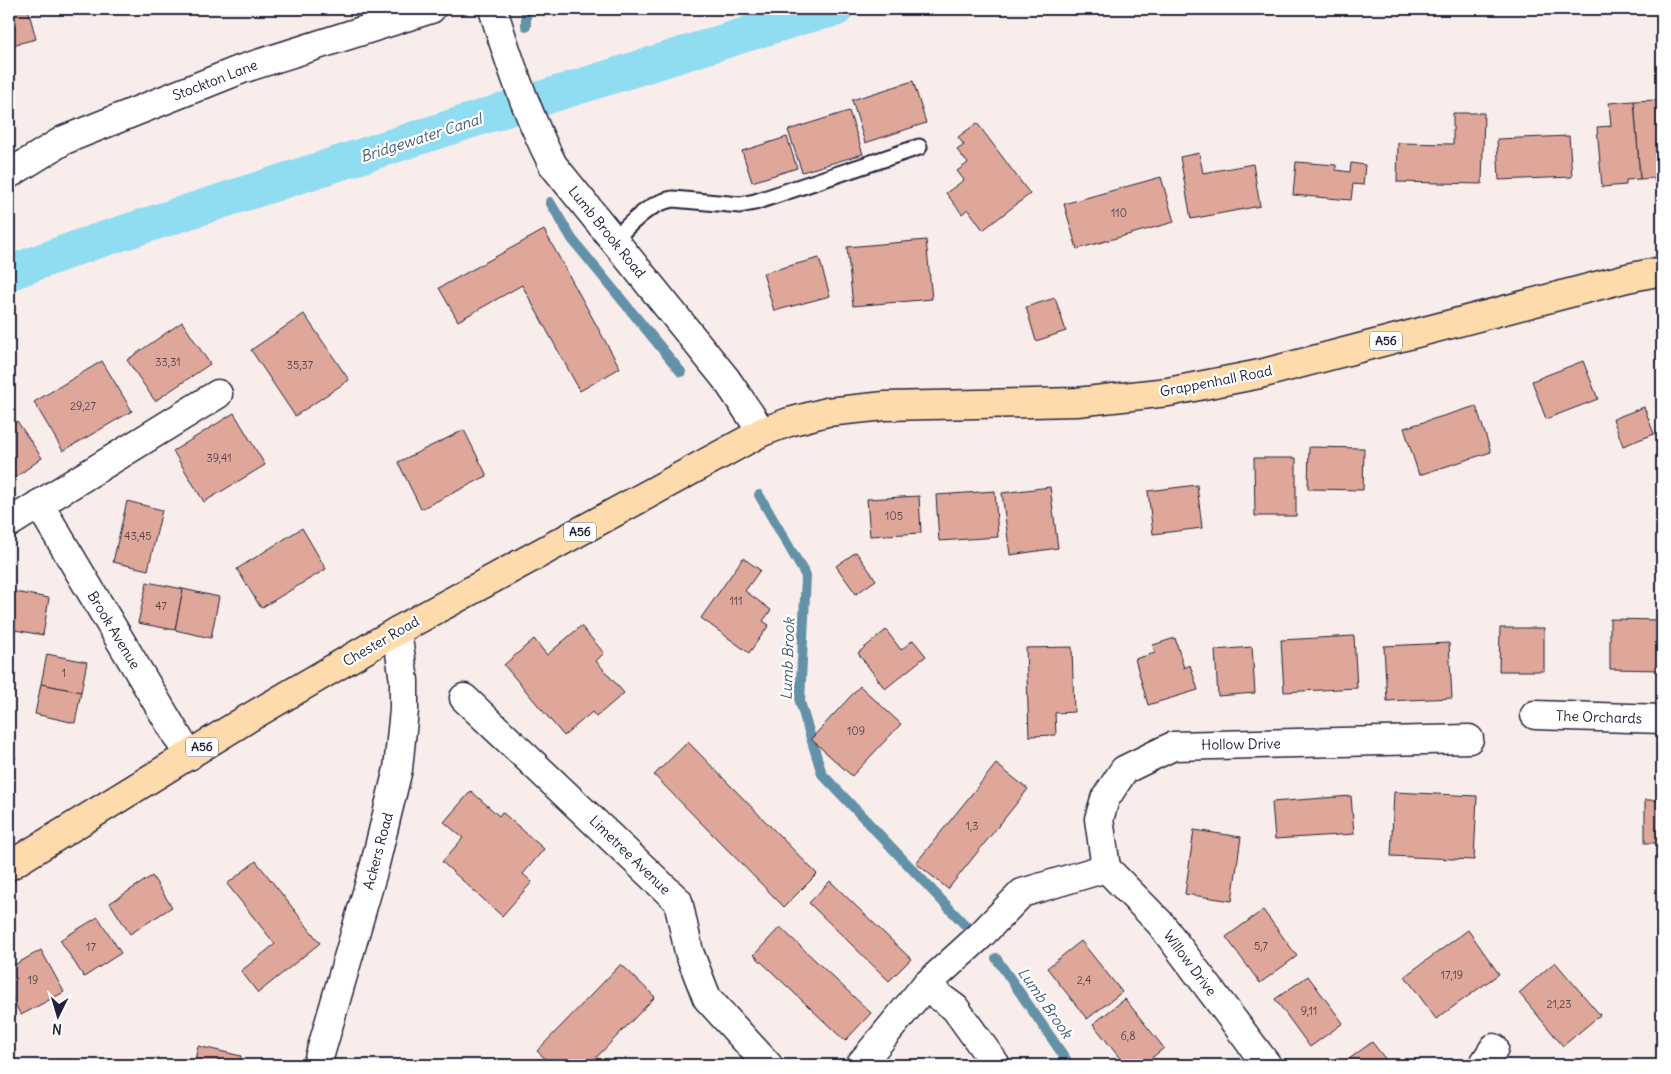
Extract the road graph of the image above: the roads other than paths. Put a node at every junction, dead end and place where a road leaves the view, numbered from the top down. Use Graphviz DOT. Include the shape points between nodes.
graph roads {
  1 [pos="431,9"];
  2 [pos="493,9"];
  3 [pos="919,147"];
  4 [pos="9,174"];
  5 [pos="613,240"];
  6 [pos="1662,272"];
  7 [pos="218,394"];
  8 [pos="762,432"];
  9 [pos="39,504"];
  10 [pos="9,523"];
  11 [pos="397,631"];
  12 [pos="464,698"];
  13 [pos="1535,715"];
  14 [pos="1662,719"];
  15 [pos="1469,739"];
  16 [pos="189,756"];
  17 [pos="9,866"];
  18 [pos="1106,868"];
  19 [pos="925,986"];
  20 [pos="317,1065"];
  21 [pos="768,1065"];
  22 [pos="860,1065"];
  23 [pos="996,1065"];
  24 [pos="1267,1065"];
  1 -- 4 [label="street, Stockton Lane" via="242,68 64,140"];
  2 -- 5 [label="street, Lumb Brook Road" via="542,144 554,165"];
  3 -- 5 [label="lane" via="755,202 740,205 673,198 663,200 651,206"];
  5 -- 8 [label="street, Lumb Brook Road" via="726,379"];
  6 -- 8 [label="main road, Grappenhall Road / A56" via="1627,278 1260,374 1168,392 1077,402 878,406 827,412"];
  7 -- 9 [label="street"];
  8 -- 11 [label="main road, Chester Road / A56"];
  9 -- 10 [label="street"];
  9 -- 16 [label="street, Brook Avenue"];
  11 -- 16 [label="main road, Chester Road / A56"];
  11 -- 20 [label="street, Ackers Road" via="404,691 398,769 374,868"];
  12 -- 21 [label="street, Limetree Avenue" via="678,901 689,952 707,998"];
  13 -- 14 [label="street, The Orchards"];
  15 -- 18 [label="street, Hollow Drive" via="1173,746 1124,770 1105,800 1099,819"];
  16 -- 17 [label="main road, Chester Road / A56"];
  18 -- 19 [label="street" via="1022,893"];
  18 -- 24 [label="street, Willow Drive" via="1160,924"];
  19 -- 22 [label="street"];
  19 -- 23 [label="street" via="955,1008"];
}
